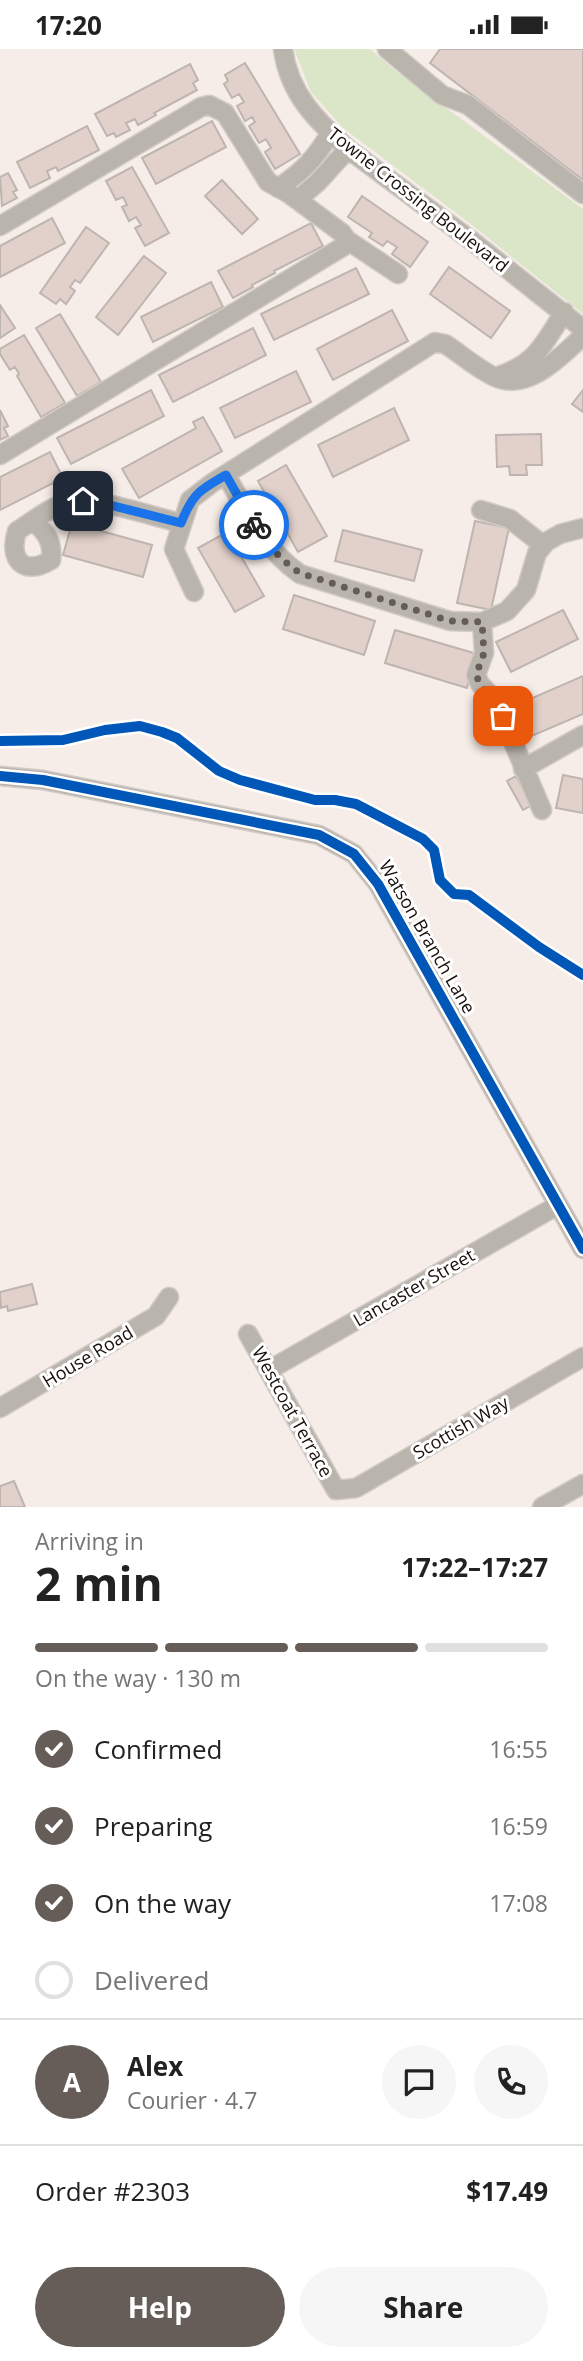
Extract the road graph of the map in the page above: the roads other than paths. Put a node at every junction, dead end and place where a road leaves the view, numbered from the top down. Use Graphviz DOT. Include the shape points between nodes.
graph roads {
  1 [pos="283,49"];
  2 [pos="387,49"];
  3 [pos="330,133"];
  4 [pos="348,149"];
  5 [pos="278,188"];
  6 [pos="583,194"];
  7 [pos="297,200"];
  8 [pos="0,226"];
  9 [pos="347,240"];
  10 [pos="398,274"];
  11 [pos="564,312"];
  12 [pos="583,329"];
  13 [pos="583,336"];
  14 [pos="543,360"];
  15 [pos="0,455"];
  16 [pos="226,475"];
  17 [pos="481,509"];
  18 [pos="33,521"];
  19 [pos="181,523"];
  20 [pos="583,528"];
  21 [pos="543,545"];
  22 [pos="194,592"];
  23 [pos="482,622"];
  24 [pos="580,740"];
  25 [pos="523,769"];
  26 [pos="0,776"];
  27 [pos="542,810"];
  28 [pos="558,1205"];
  29 [pos="583,1249"];
  30 [pos="169,1297"];
  31 [pos="248,1334"];
  32 [pos="583,1357"];
  33 [pos="269,1370"];
  34 [pos="0,1409"];
  35 [pos="583,1484"];
  36 [pos="336,1490"];
  37 [pos="542,1507"];
  1 -- 3 [label="street, Towne Crossing Boulevard" via="304,106"];
  2 -- 6 [label="street" via="442,95 468,104"];
  3 -- 4 [label="street, Towne Crossing Boulevard"];
  3 -- 5 [label="street" via="318,154"];
  4 -- 7 [label="street"];
  4 -- 11 [label="street, Towne Crossing Boulevard"];
  5 -- 7 [label="street"];
  5 -- 8 [label="street" via="268,183 225,113 201,107"];
  7 -- 9 [label="street"];
  9 -- 10 [label="street"];
  9 -- 15 [label="street" via="344,246"];
  11 -- 12 [label="street, Towne Crossing Boulevard"];
  11 -- 14 [label="street"];
  13 -- 14 [label="street"];
  14 -- 16 [label="street" via="496,377 435,342"];
  16 -- 19 [label="street" via="190,500"];
  16 -- 23 [label="street" via="269,547 300,573 450,621"];
  17 -- 21 [label="street" via="510,519"];
  18 -- 19 [label="street" via="62,505 83,501"];
  19 -- 22 [label="street" via="174,549"];
  20 -- 21 [label="street"];
  21 -- 23 [label="street" via="526,590 507,611"];
  23 -- 25 [label="street" via="484,653 476,675 495,700"];
  24 -- 25 [label="street"];
  25 -- 27 [label="street"];
  26 -- 28 [label="street, Watson Branch Lane" via="43,780 319,835 354,854 378,884"];
  28 -- 29 [label="street, Watson Branch Lane"];
  28 -- 33 [label="street, Lancaster Street"];
  30 -- 34 [label="street, House Road" via="156,1316"];
  31 -- 33 [label="street, Westcoat Terrace"];
  32 -- 36 [label="street, Scottish Way" via="356,1488"];
  33 -- 36 [label="street, Westcoat Terrace"];
  35 -- 37 [label="street"];
}
